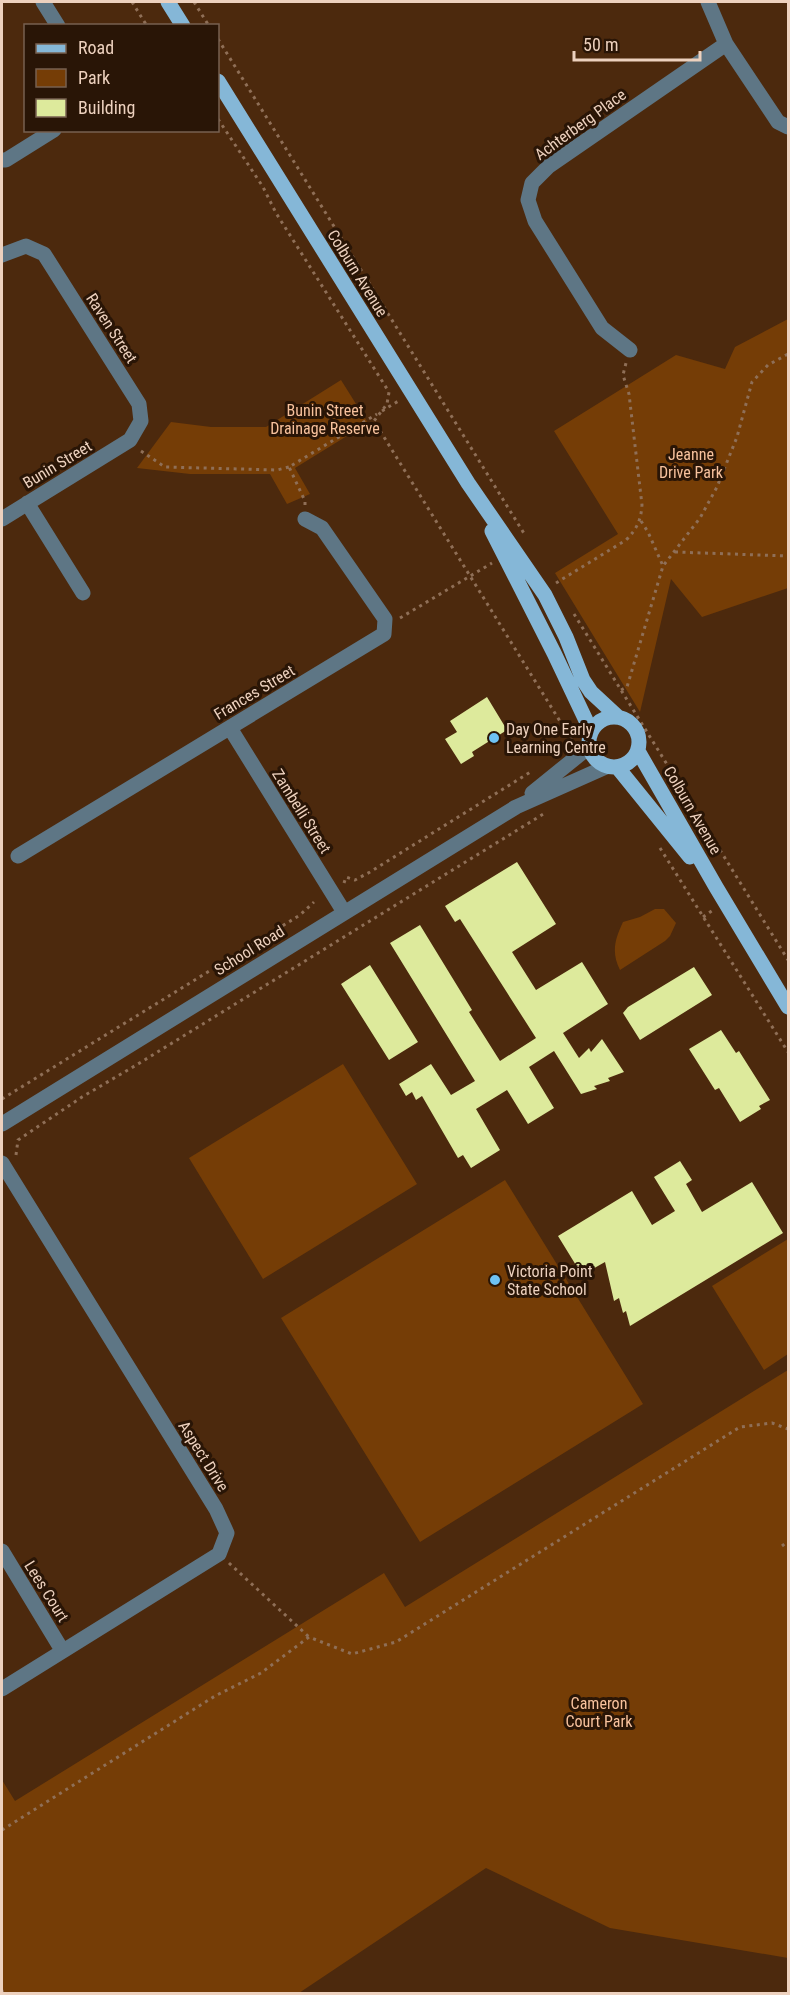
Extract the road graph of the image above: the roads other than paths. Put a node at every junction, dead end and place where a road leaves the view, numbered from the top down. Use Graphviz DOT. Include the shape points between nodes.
graph roads {
  1 [pos="43,2"];
  2 [pos="168,2"];
  3 [pos="708,2"];
  4 [pos="57,24"];
  5 [pos="182,24"];
  6 [pos="726,44"];
  7 [pos="219,83"];
  8 [pos="789,127"];
  9 [pos="51,132"];
  10 [pos="2,160"];
  11 [pos="2,255"];
  12 [pos="630,350"];
  13 [pos="130,440"];
  14 [pos="468,483"];
  15 [pos="27,503"];
  16 [pos="2,519"];
  17 [pos="305,519"];
  18 [pos="83,594"];
  19 [pos="618,717"];
  20 [pos="230,728"];
  21 [pos="591,731"];
  22 [pos="589,747"];
  23 [pos="638,750"];
  24 [pos="612,767"];
  25 [pos="516,807"];
  26 [pos="18,856"];
  27 [pos="716,886"];
  28 [pos="344,912"];
  29 [pos="789,1007"];
  30 [pos="2,1124"];
  31 [pos="6,1161"];
  32 [pos="2,1551"];
  33 [pos="62,1650"];
  34 [pos="2,1689"];
  1 -- 4 [label="street"];
  2 -- 5 [label="main road"];
  3 -- 6 [label="street"];
  6 -- 8 [label="street" via="778,122"];
  6 -- 12 [label="street, Achterberg Place" via="549,166 532,183 528,200 535,221 602,328"];
  7 -- 14 [label="main road, Colburn Avenue"];
  9 -- 10 [label="street"];
  11 -- 13 [label="street, Raven Street" via="26,246 44,255 140,404 141,421"];
  13 -- 15 [label="street, Bunin Street"];
  14 -- 19 [label="main road, Colburn Avenue" via="545,595 583,680"];
  14 -- 21 [label="main road, Colburn Avenue"];
  15 -- 16 [label="street, Bunin Street"];
  15 -- 18 [label="street"];
  17 -- 20 [label="street, Frances Street" via="322,528 385,619 384,634"];
  19 -- 21 [label="main road" via="602,720"];
  19 -- 23 [label="main road, Colburn Avenue" via="633,725 638,733"];
  20 -- 26 [label="street, Frances Street"];
  20 -- 28 [label="street, Zambelli Street"];
  21 -- 22 [label="main road"];
  22 -- 24 [label="main road, Colburn Avenue" via="595,759"];
  22 -- 25 [label="street, School Road"];
  23 -- 24 [label="main road" via="630,762"];
  23 -- 27 [label="main road, Colburn Avenue"];
  24 -- 25 [label="street, School Road"];
  24 -- 27 [label="main road, Colburn Avenue"];
  25 -- 28 [label="street, School Road"];
  27 -- 29 [label="main road, Colburn Avenue"];
  28 -- 30 [label="street, School Road"];
  31 -- 33 [label="street, Aspect Drive" via="216,1509 226,1533 219,1554"];
  32 -- 33 [label="street, Lees Court"];
  33 -- 34 [label="street"];
}
